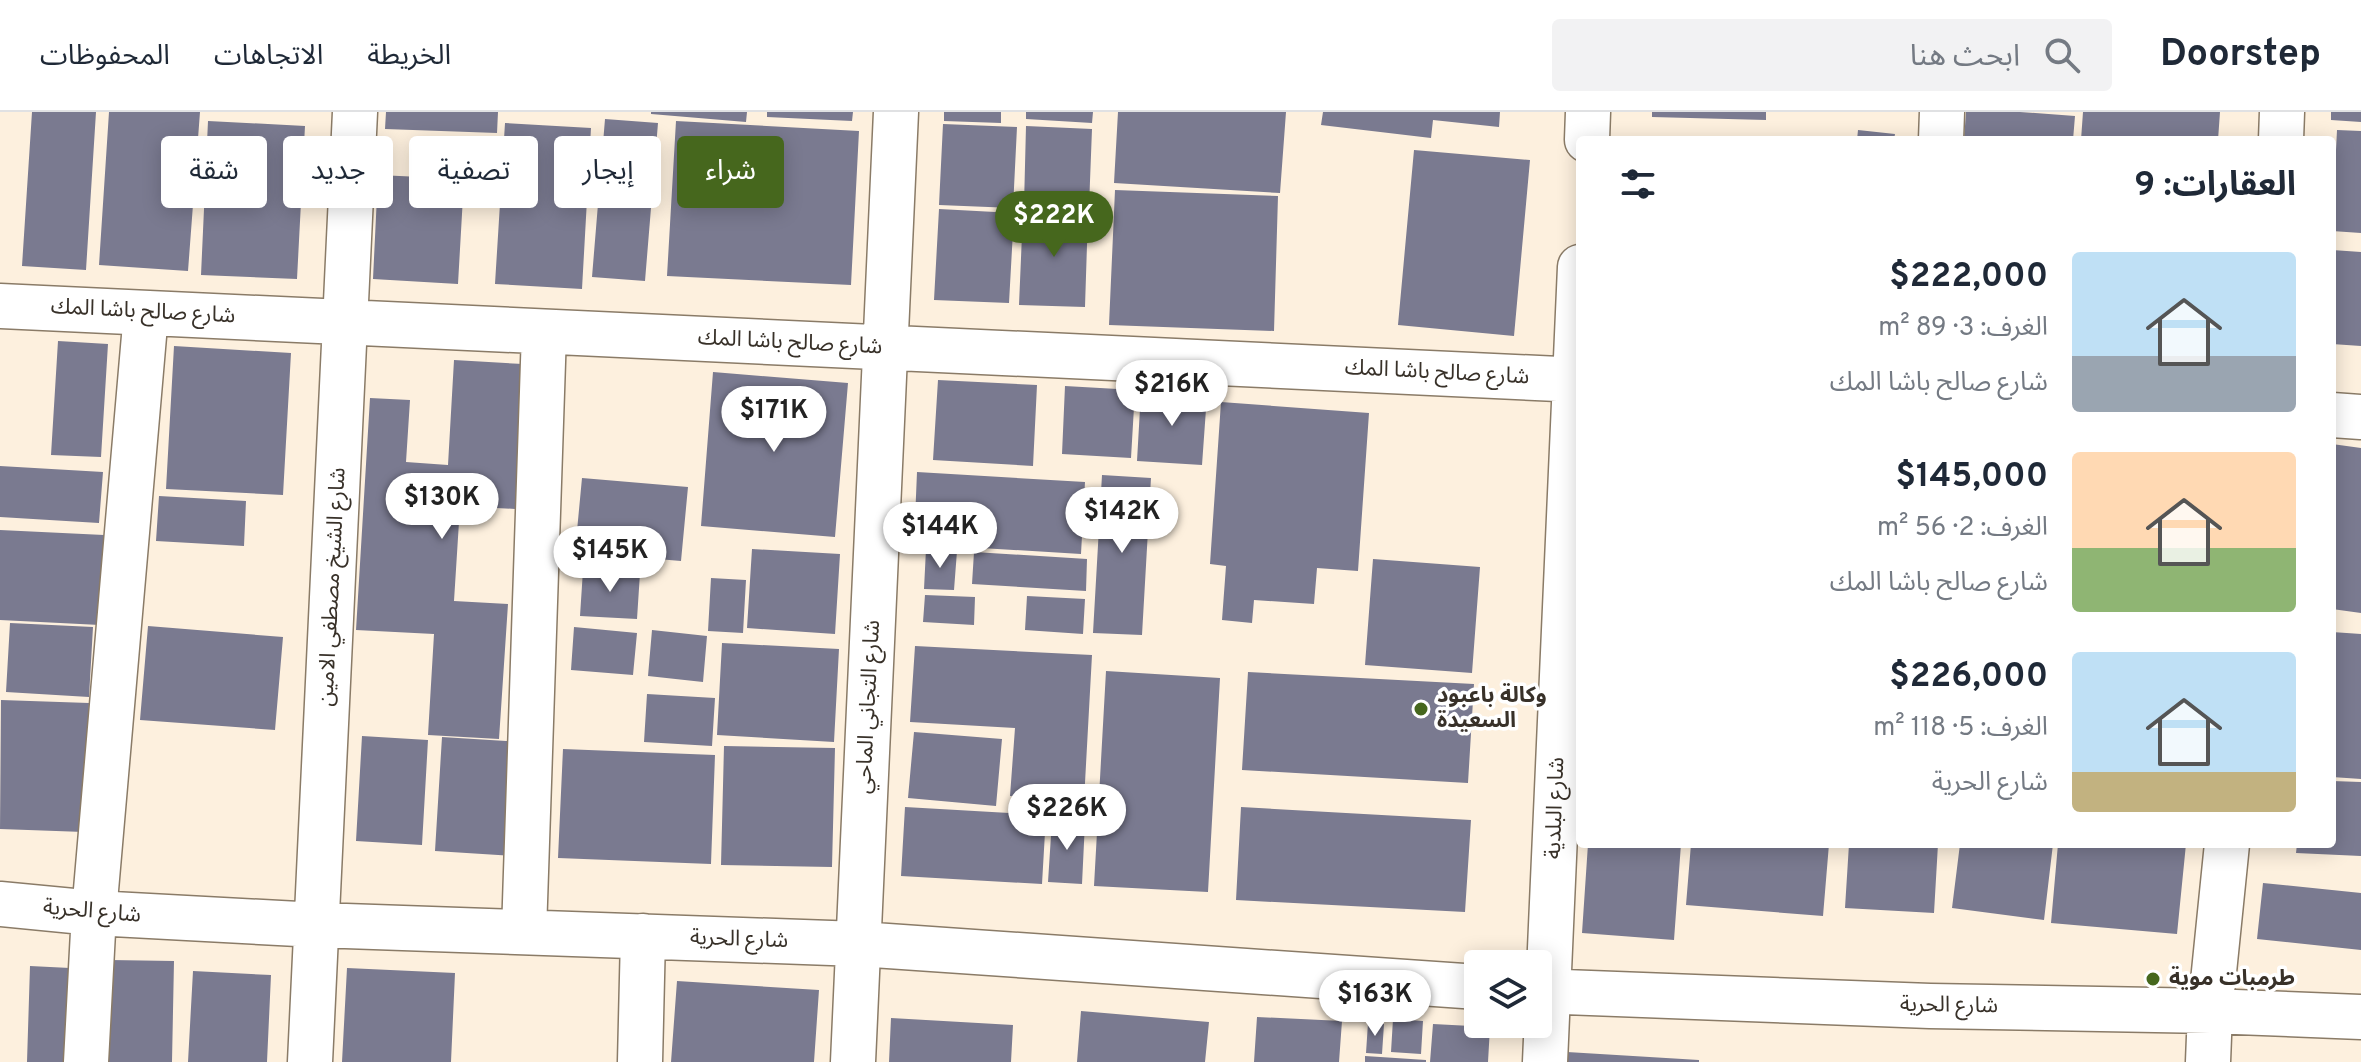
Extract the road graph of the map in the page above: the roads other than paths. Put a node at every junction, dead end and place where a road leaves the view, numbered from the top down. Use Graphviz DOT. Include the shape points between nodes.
graph roads {
  1 [pos="355,112"];
  2 [pos="896,112"];
  3 [pos="1588,112"];
  4 [pos="1942,112"];
  5 [pos="2282,112"];
  6 [pos="1587,136"];
  7 [pos="1941,136"];
  8 [pos="2281,136"];
  9 [pos="0,306"];
  10 [pos="146,313"];
  11 [pos="345,322"];
  12 [pos="544,332"];
  13 [pos="886,347"];
  14 [pos="1576,380"];
  15 [pos="2336,415"];
  16 [pos="2361,417"];
  17 [pos="1576,434"];
  18 [pos="1572,650"];
  19 [pos="2227,848"];
  20 [pos="0,904"];
  21 [pos="94,913"];
  22 [pos="317,925"];
  23 [pos="524,932"];
  24 [pos="643,936"];
  25 [pos="859,944"];
  26 [pos="1546,950"];
  27 [pos="1464,986"];
  28 [pos="1552,991"];
  29 [pos="2210,1011"];
  30 [pos="2361,1017"];
  31 [pos="1544,1038"];
  32 [pos="86,1062"];
  33 [pos="310,1062"];
  34 [pos="640,1062"];
  35 [pos="853,1062"];
  36 [pos="1545,1062"];
  37 [pos="2208,1062"];
  1 -- 11 [label="street, شارع الشيخ مصطفي الامين"];
  2 -- 13 [label="street, شارع التجاني الماحي"];
  3 -- 6 [label="street"];
  4 -- 7 [label="street"];
  5 -- 8 [label="street"];
  9 -- 10 [label="street, شارع صالح باشا المك"];
  10 -- 11 [label="street, شارع صالح باشا المك"];
  10 -- 21 [label="street"];
  11 -- 12 [label="street, شارع صالح باشا المك"];
  11 -- 22 [label="street, شارع الشيخ مصطفي الامين"];
  12 -- 13 [label="street, شارع صالح باشا المك"];
  12 -- 23 [label="street"];
  13 -- 14 [label="street, شارع صالح باشا المك"];
  13 -- 25 [label="street, شارع التجاني الماحي"];
  15 -- 16 [label="street"];
  17 -- 18 [label="street, شارع البلدية"];
  18 -- 26 [label="street, شارع البلدية"];
  19 -- 29 [label="street"];
  20 -- 21 [label="street, شارع الحرية"];
  21 -- 22 [label="street, شارع الحرية"];
  21 -- 32 [label="street"];
  22 -- 23 [label="street, شارع الحرية"];
  22 -- 33 [label="street, شارع الشيخ مصطفي الامين"];
  23 -- 24 [label="street, شارع الحرية"];
  24 -- 25 [label="street, شارع الحرية"];
  24 -- 34 [label="street"];
  25 -- 27 [label="street, شارع الحرية"];
  25 -- 35 [label="street, شارع التجاني الماحي"];
  28 -- 29 [label="street, شارع الحرية"];
  29 -- 30 [label="street, شارع الحرية"];
  29 -- 37 [label="street"];
  31 -- 36 [label="street, شارع البلدية"];
}
